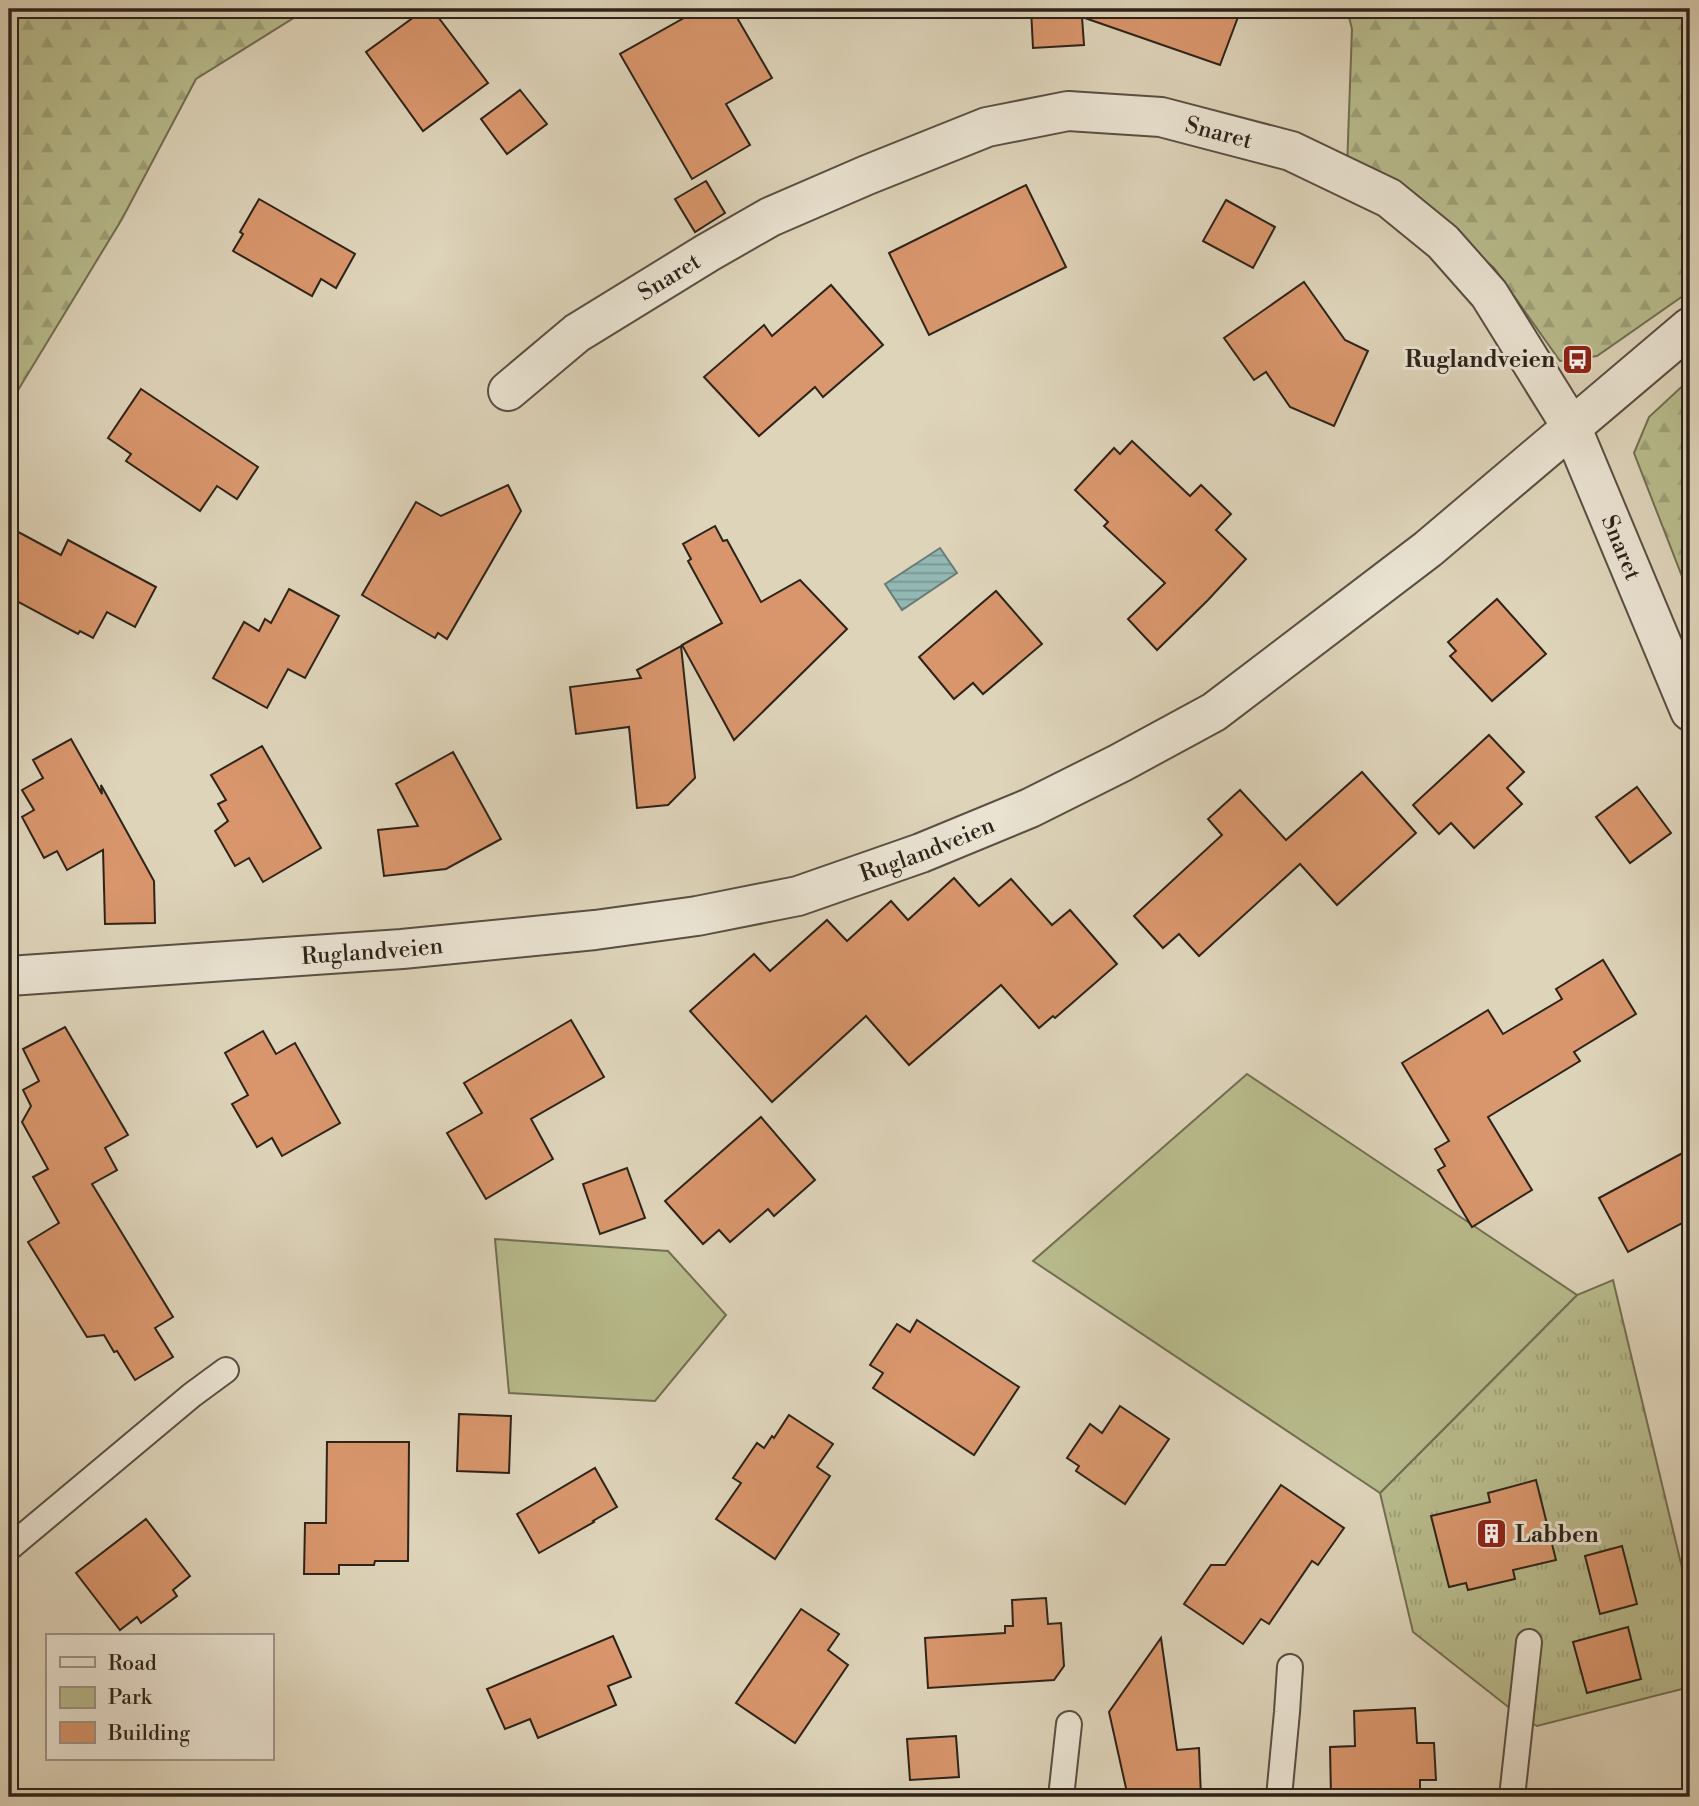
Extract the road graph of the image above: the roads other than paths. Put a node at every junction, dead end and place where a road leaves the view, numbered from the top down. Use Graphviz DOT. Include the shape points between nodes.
graph roads {
  1 [pos="1690,327"];
  2 [pos="508,391"];
  3 [pos="1571,426"];
  4 [pos="1690,711"];
  5 [pos="9,976"];
  6 [pos="226,1370"];
  7 [pos="9,1548"];
  8 [pos="1529,1643"];
  9 [pos="1290,1667"];
  10 [pos="1069,1724"];
  11 [pos="1061,1797"];
  12 [pos="1279,1797"];
  13 [pos="1512,1797"];
  1 -- 3 [label="street, Ruglandveien"];
  2 -- 3 [label="street, Snaret" via="577,333 770,216 987,127 1068,111 1161,117 1291,151 1389,198 1443,242 1489,294"];
  3 -- 4 [label="street, Snaret"];
  3 -- 5 [label="street, Ruglandveien" via="1428,549 1214,712 1030,808 798,896 595,930 389,950"];
  6 -- 7 [label="lane"];
  8 -- 13 [label="lane"];
  9 -- 12 [label="lane"];
  10 -- 11 [label="lane"];
}
